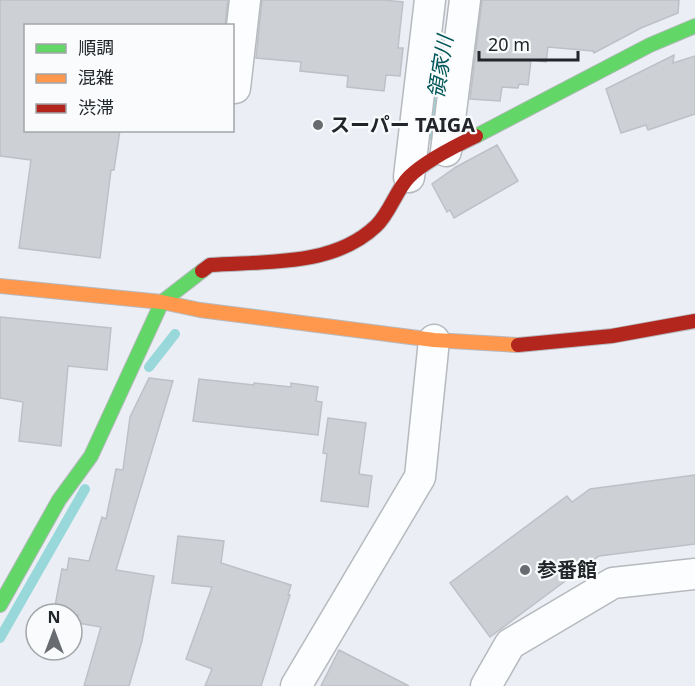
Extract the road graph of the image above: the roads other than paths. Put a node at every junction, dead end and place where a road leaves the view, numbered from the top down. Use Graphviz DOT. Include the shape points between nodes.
graph roads {
  1 [pos="245,0"];
  2 [pos="429,0"];
  3 [pos="465,0"];
  4 [pos="695,26"];
  5 [pos="235,88"];
  6 [pos="446,151"];
  7 [pos="409,177"];
  8 [pos="0,286"];
  9 [pos="162,302"];
  10 [pos="695,321"];
  11 [pos="434,340"];
  12 [pos="695,574"];
  13 [pos="0,605"];
  14 [pos="296,686"];
  15 [pos="486,686"];
  1 -- 5 [label="street"];
  2 -- 7 [label="street"];
  3 -- 6 [label="street"];
  4 -- 6 [label="street"];
  6 -- 7 [label="street"];
  7 -- 9 [label="street" via="377,226 344,249 309,258 210,265"];
  8 -- 9 [label="street"];
  9 -- 11 [label="street"];
  9 -- 13 [label="street" via="91,456 59,500"];
  10 -- 11 [label="street" via="612,336 518,345"];
  11 -- 14 [label="street" via="420,477"];
  12 -- 15 [label="street" via="613,583 510,644"];
}
